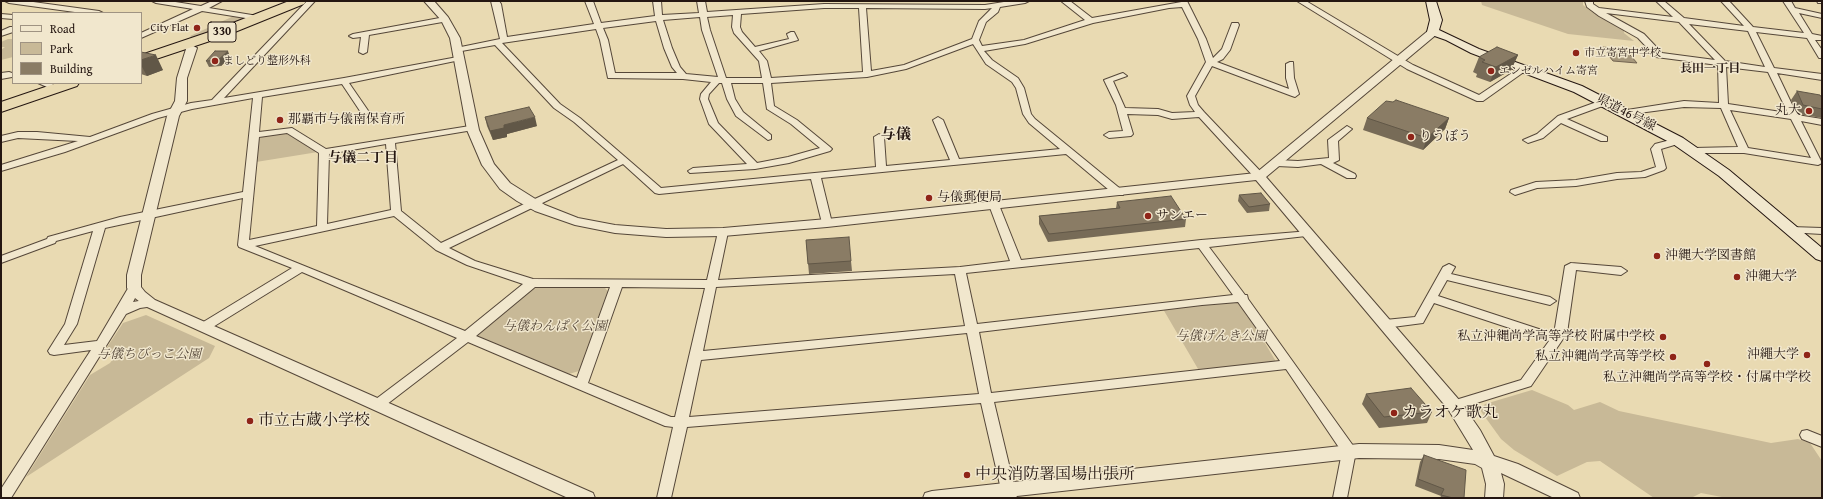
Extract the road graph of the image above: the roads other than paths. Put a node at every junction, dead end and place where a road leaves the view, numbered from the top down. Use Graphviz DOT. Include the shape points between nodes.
graph roads {
  1 [pos="8,1"];
  2 [pos="79,1"];
  3 [pos="156,1"];
  4 [pos="218,1"];
  5 [pos="300,1"];
  6 [pos="311,1"];
  7 [pos="429,1"];
  8 [pos="494,1"];
  9 [pos="589,1"];
  10 [pos="657,1"];
  11 [pos="701,1"];
  12 [pos="933,1"];
  13 [pos="1025,1"];
  14 [pos="1065,1"];
  15 [pos="1301,1"];
  16 [pos="1431,1"];
  17 [pos="1589,1"];
  18 [pos="1660,1"];
  19 [pos="1725,1"];
  20 [pos="1787,1"];
  21 [pos="866,3"];
  22 [pos="1183,3"];
  23 [pos="1,4"];
  24 [pos="952,6"];
  25 [pos="996,7"];
  26 [pos="64,8"];
  27 [pos="201,8"];
  28 [pos="1596,10"];
  29 [pos="1793,10"];
  30 [pos="54,12"];
  31 [pos="92,12"];
  32 [pos="737,13"];
  33 [pos="1,16"];
  34 [pos="704,16"];
  35 [pos="1822,16"];
  36 [pos="12,17"];
  37 [pos="258,18"];
  38 [pos="659,18"];
  39 [pos="445,19"];
  40 [pos="1681,20"];
  41 [pos="1091,21"];
  42 [pos="1236,25"];
  43 [pos="600,26"];
  44 [pos="1750,28"];
  45 [pos="12,29"];
  46 [pos="1433,32"];
  47 [pos="2,33"];
  48 [pos="365,34"];
  49 [pos="791,34"];
  50 [pos="142,36"];
  51 [pos="353,36"];
  52 [pos="1809,36"];
  53 [pos="1822,38"];
  54 [pos="501,41"];
  55 [pos="977,44"];
  56 [pos="186,45"];
  57 [pos="754,50"];
  58 [pos="363,52"];
  59 [pos="459,54"];
  60 [pos="1822,56"];
  61 [pos="142,60"];
  62 [pos="1400,60"];
  63 [pos="1210,62"];
  64 [pos="1722,63"];
  65 [pos="1290,64"];
  66 [pos="1524,69"];
  67 [pos="1771,70"];
  68 [pos="867,74"];
  69 [pos="683,76"];
  70 [pos="1122,76"];
  71 [pos="1822,77"];
  72 [pos="722,80"];
  73 [pos="344,81"];
  74 [pos="767,81"];
  75 [pos="45,84"];
  76 [pos="69,84"];
  77 [pos="56,88"];
  78 [pos="258,96"];
  79 [pos="215,102"];
  80 [pos="1606,102"];
  81 [pos="1724,106"];
  82 [pos="1,107"];
  83 [pos="176,110"];
  84 [pos="1122,111"];
  85 [pos="365,112"];
  86 [pos="1627,113"];
  87 [pos="1201,114"];
  88 [pos="1794,117"];
  89 [pos="1560,119"];
  90 [pos="938,120"];
  91 [pos="1822,122"];
  92 [pos="473,127"];
  93 [pos="1347,129"];
  94 [pos="255,135"];
  95 [pos="1109,135"];
  96 [pos="768,137"];
  97 [pos="879,137"];
  98 [pos="1,139"];
  99 [pos="91,139"];
  100 [pos="1604,139"];
  101 [pos="1528,140"];
  102 [pos="390,141"];
  103 [pos="1678,141"];
  104 [pos="1744,150"];
  105 [pos="1070,151"];
  106 [pos="1694,151"];
  107 [pos="324,152"];
  108 [pos="625,160"];
  109 [pos="1322,161"];
  110 [pos="956,163"];
  111 [pos="1277,163"];
  112 [pos="754,166"];
  113 [pos="1820,166"];
  114 [pos="1,168"];
  115 [pos="881,170"];
  116 [pos="693,171"];
  117 [pos="815,176"];
  118 [pos="1259,176"];
  119 [pos="1351,176"];
  120 [pos="1515,192"];
  121 [pos="1119,193"];
  122 [pos="248,194"];
  123 [pos="531,203"];
  124 [pos="994,205"];
  125 [pos="396,212"];
  126 [pos="148,215"];
  127 [pos="827,223"];
  128 [pos="100,226"];
  129 [pos="322,227"];
  130 [pos="1790,230"];
  131 [pos="1822,231"];
  132 [pos="724,232"];
  133 [pos="1306,233"];
  134 [pos="1201,243"];
  135 [pos="243,245"];
  136 [pos="440,248"];
  137 [pos="1822,256"];
  138 [pos="1,260"];
  139 [pos="1017,264"];
  140 [pos="300,268"];
  141 [pos="960,270"];
  142 [pos="1621,271"];
  143 [pos="532,283"];
  144 [pos="617,284"];
  145 [pos="712,284"];
  146 [pos="134,288"];
  147 [pos="1242,298"];
  148 [pos="1431,298"];
  149 [pos="1550,301"];
  150 [pos="150,303"];
  151 [pos="122,311"];
  152 [pos="1385,324"];
  153 [pos="204,327"];
  154 [pos="971,329"];
  155 [pos="465,338"];
  156 [pos="1557,339"];
  157 [pos="99,345"];
  158 [pos="696,356"];
  159 [pos="1289,364"];
  160 [pos="581,385"];
  161 [pos="986,398"];
  162 [pos="376,405"];
  163 [pos="1454,405"];
  164 [pos="682,423"];
  165 [pos="1807,435"];
  166 [pos="1822,442"];
  167 [pos="1348,451"];
  168 [pos="1488,461"];
  169 [pos="1009,494"];
  170 [pos="3,498"];
  171 [pos="586,498"];
  172 [pos="664,498"];
  173 [pos="932,498"];
  174 [pos="1340,498"];
  175 [pos="1494,498"];
  176 [pos="1571,498"];
  1 -- 23 [label="street"];
  1 -- 26 [label="street"];
  2 -- 26 [label="street"];
  3 -- 27 [label="street"];
  4 -- 27 [label="street"];
  5 -- 37 [label="highway, 330"];
  6 -- 79 [label="street"];
  7 -- 39 [label="street"];
  8 -- 54 [label="street" via="497,4"];
  9 -- 43 [label="street"];
  10 -- 38 [label="street"];
  11 -- 34 [label="street"];
  12 -- 24 [label="street"];
  13 -- 25 [label="street"];
  14 -- 41 [label="street"];
  15 -- 62 [label="street"];
  16 -- 46 [label="main road" via="1436,20"];
  17 -- 28 [label="street"];
  18 -- 40 [label="street"];
  19 -- 44 [label="street"];
  20 -- 29 [label="street"];
  21 -- 24 [label="street"];
  21 -- 32 [label="street"];
  21 -- 68 [label="street"];
  22 -- 41 [label="street"];
  22 -- 63 [label="street" via="1202,39"];
  24 -- 25 [label="street"];
  25 -- 55 [label="street" via="983,21"];
  26 -- 30 [label="street"];
  26 -- 31 [label="street"];
  27 -- 37 [label="street"];
  27 -- 50 [label="street"];
  28 -- 40 [label="street"];
  28 -- 64 [label="street" via="1641,36 1659,55"];
  29 -- 35 [label="street"];
  29 -- 52 [label="street"];
  32 -- 34 [label="street"];
  32 -- 57 [label="street" via="738,33"];
  33 -- 36 [label="street"];
  34 -- 38 [label="street"];
  34 -- 72 [label="street"];
  37 -- 56 [label="highway, 330"];
  38 -- 43 [label="street"];
  38 -- 69 [label="street" via="668,48"];
  39 -- 48 [label="street"];
  39 -- 59 [label="street" via="453,32"];
  40 -- 44 [label="street"];
  40 -- 64 [label="street"];
  41 -- 55 [label="street" via="1025,42"];
  42 -- 63 [label="street" via="1226,50"];
  43 -- 54 [label="street"];
  43 -- 69 [label="street" via="611,76"];
  44 -- 52 [label="street"];
  44 -- 67 [label="street"];
  45 -- 47 [label="street"];
  46 -- 62 [label="street"];
  46 -- 66 [label="main road, 県道46号線"];
  48 -- 51 [label="street"];
  48 -- 58 [label="street"];
  49 -- 57 [label="street" via="794,40"];
  52 -- 53 [label="street"];
  52 -- 60 [label="street"];
  54 -- 59 [label="street"];
  54 -- 108 [label="street" via="557,106"];
  55 -- 68 [label="street" via="906,67"];
  55 -- 105 [label="street" via="989,62 1016,80 1027,114 1032,121"];
  56 -- 61 [label="highway, 330"];
  56 -- 83 [label="street" via="192,48 182,78 180,104"];
  57 -- 74 [label="street" via="764,61"];
  59 -- 73 [label="street"];
  59 -- 92 [label="street"];
  62 -- 66 [label="street" via="1480,99"];
  62 -- 111 [label="street"];
  63 -- 65 [label="street" via="1295,94 1290,78"];
  63 -- 87 [label="street" via="1191,96"];
  64 -- 67 [label="street"];
  64 -- 81 [label="street"];
  66 -- 80 [label="main road, 県道46号線"];
  67 -- 71 [label="street"];
  67 -- 88 [label="street"];
  68 -- 74 [label="street"];
  69 -- 72 [label="street"];
  70 -- 84 [label="street" via="1108,80"];
  72 -- 74 [label="street"];
  72 -- 96 [label="street" via="739,114"];
  72 -- 112 [label="street" via="705,94 704,99 714,124"];
  73 -- 78 [label="street"];
  73 -- 85 [label="street"];
  74 -- 112 [label="street" via="766,91 770,107 794,122 827,149 790,160"];
  75 -- 77 [label="street"];
  76 -- 77 [label="highway"];
  77 -- 82 [label="highway"];
  78 -- 79 [label="street"];
  78 -- 94 [label="street"];
  79 -- 83 [label="street"];
  80 -- 86 [label="main road, 県道46号線"];
  80 -- 89 [label="street"];
  81 -- 86 [label="street" via="1684,104"];
  81 -- 88 [label="street"];
  81 -- 104 [label="street"];
  83 -- 99 [label="street"];
  83 -- 126 [label="street"];
  84 -- 87 [label="street" via="1158,112 1172,116"];
  84 -- 95 [label="street" via="1128,134"];
  86 -- 103 [label="main road, 県道46号線"];
  87 -- 118 [label="street"];
  88 -- 91 [label="street"];
  88 -- 113 [label="street"];
  89 -- 100 [label="street"];
  89 -- 101 [label="street" via="1540,136"];
  90 -- 110 [label="street"];
  92 -- 102 [label="street"];
  92 -- 123 [label="street" via="485,159 496,176 505,186"];
  93 -- 109 [label="street" via="1333,140 1334,160"];
  94 -- 107 [label="street" via="289,130"];
  94 -- 122 [label="street"];
  97 -- 115 [label="street"];
  98 -- 99 [label="street" via="18,135"];
  99 -- 114 [label="street"];
  102 -- 107 [label="street"];
  102 -- 125 [label="street"];
  103 -- 106 [label="main road, 県道46号線"];
  103 -- 120 [label="street" via="1658,146 1656,149 1661,168 1642,175 1536,185"];
  104 -- 106 [label="street"];
  104 -- 113 [label="street"];
  105 -- 110 [label="street"];
  105 -- 121 [label="street"];
  106 -- 130 [label="main road, 県道46号線" via="1730,177"];
  107 -- 129 [label="street"];
  108 -- 117 [label="street" via="659,191"];
  108 -- 123 [label="street"];
  109 -- 111 [label="street"];
  109 -- 119 [label="street"];
  110 -- 115 [label="street"];
  111 -- 118 [label="street"];
  112 -- 116 [label="street"];
  115 -- 117 [label="street"];
  117 -- 127 [label="street"];
  118 -- 121 [label="street"];
  118 -- 133 [label="street"];
  121 -- 124 [label="street"];
  122 -- 126 [label="street"];
  122 -- 135 [label="street"];
  123 -- 132 [label="street" via="566,218 615,229 666,233"];
  123 -- 136 [label="street"];
  124 -- 127 [label="street"];
  124 -- 139 [label="street"];
  125 -- 129 [label="street"];
  125 -- 136 [label="street"];
  126 -- 128 [label="street"];
  126 -- 146 [label="street" via="134,275"];
  127 -- 132 [label="street"];
  128 -- 138 [label="street" via="51,240"];
  128 -- 157 [label="street" via="71,324 54,351"];
  129 -- 135 [label="street"];
  130 -- 131 [label="street"];
  130 -- 137 [label="main road, 県道46号線"];
  132 -- 145 [label="street"];
  133 -- 134 [label="street"];
  133 -- 152 [label="street"];
  134 -- 139 [label="street"];
  134 -- 147 [label="street"];
  135 -- 140 [label="street"];
  136 -- 143 [label="street" via="471,263"];
  139 -- 141 [label="street"];
  140 -- 153 [label="street"];
  140 -- 155 [label="street"];
  141 -- 145 [label="street"];
  141 -- 154 [label="street"];
  142 -- 156 [label="street" via="1571,266 1561,333"];
  143 -- 144 [label="street"];
  143 -- 155 [label="street"];
  144 -- 145 [label="street"];
  144 -- 160 [label="street"];
  145 -- 158 [label="street"];
  146 -- 150 [label="street"];
  146 -- 151 [label="street"];
  147 -- 154 [label="street"];
  147 -- 159 [label="street"];
  148 -- 149 [label="street" via="1446,272"];
  148 -- 152 [label="street" via="1419,320"];
  148 -- 156 [label="street"];
  150 -- 151 [label="street" via="138,304"];
  150 -- 153 [label="street"];
  151 -- 157 [label="street"];
  152 -- 163 [label="street"];
  153 -- 162 [label="street"];
  154 -- 158 [label="street"];
  154 -- 161 [label="street"];
  155 -- 160 [label="street"];
  155 -- 162 [label="street"];
  156 -- 163 [label="street" via="1526,383"];
  157 -- 170 [label="street"];
  158 -- 164 [label="street"];
  159 -- 161 [label="street"];
  159 -- 167 [label="street"];
  160 -- 164 [label="street" via="670,422"];
  161 -- 164 [label="street"];
  161 -- 169 [label="street"];
  162 -- 171 [label="street"];
  163 -- 168 [label="street"];
  164 -- 172 [label="street"];
  165 -- 166 [label="street"];
  167 -- 168 [label="street" via="1439,452"];
  167 -- 169 [label="street"];
  167 -- 174 [label="street"];
  168 -- 175 [label="street" via="1495,484"];
  168 -- 176 [label="street" via="1525,475"];
  169 -- 173 [label="street"];
}
